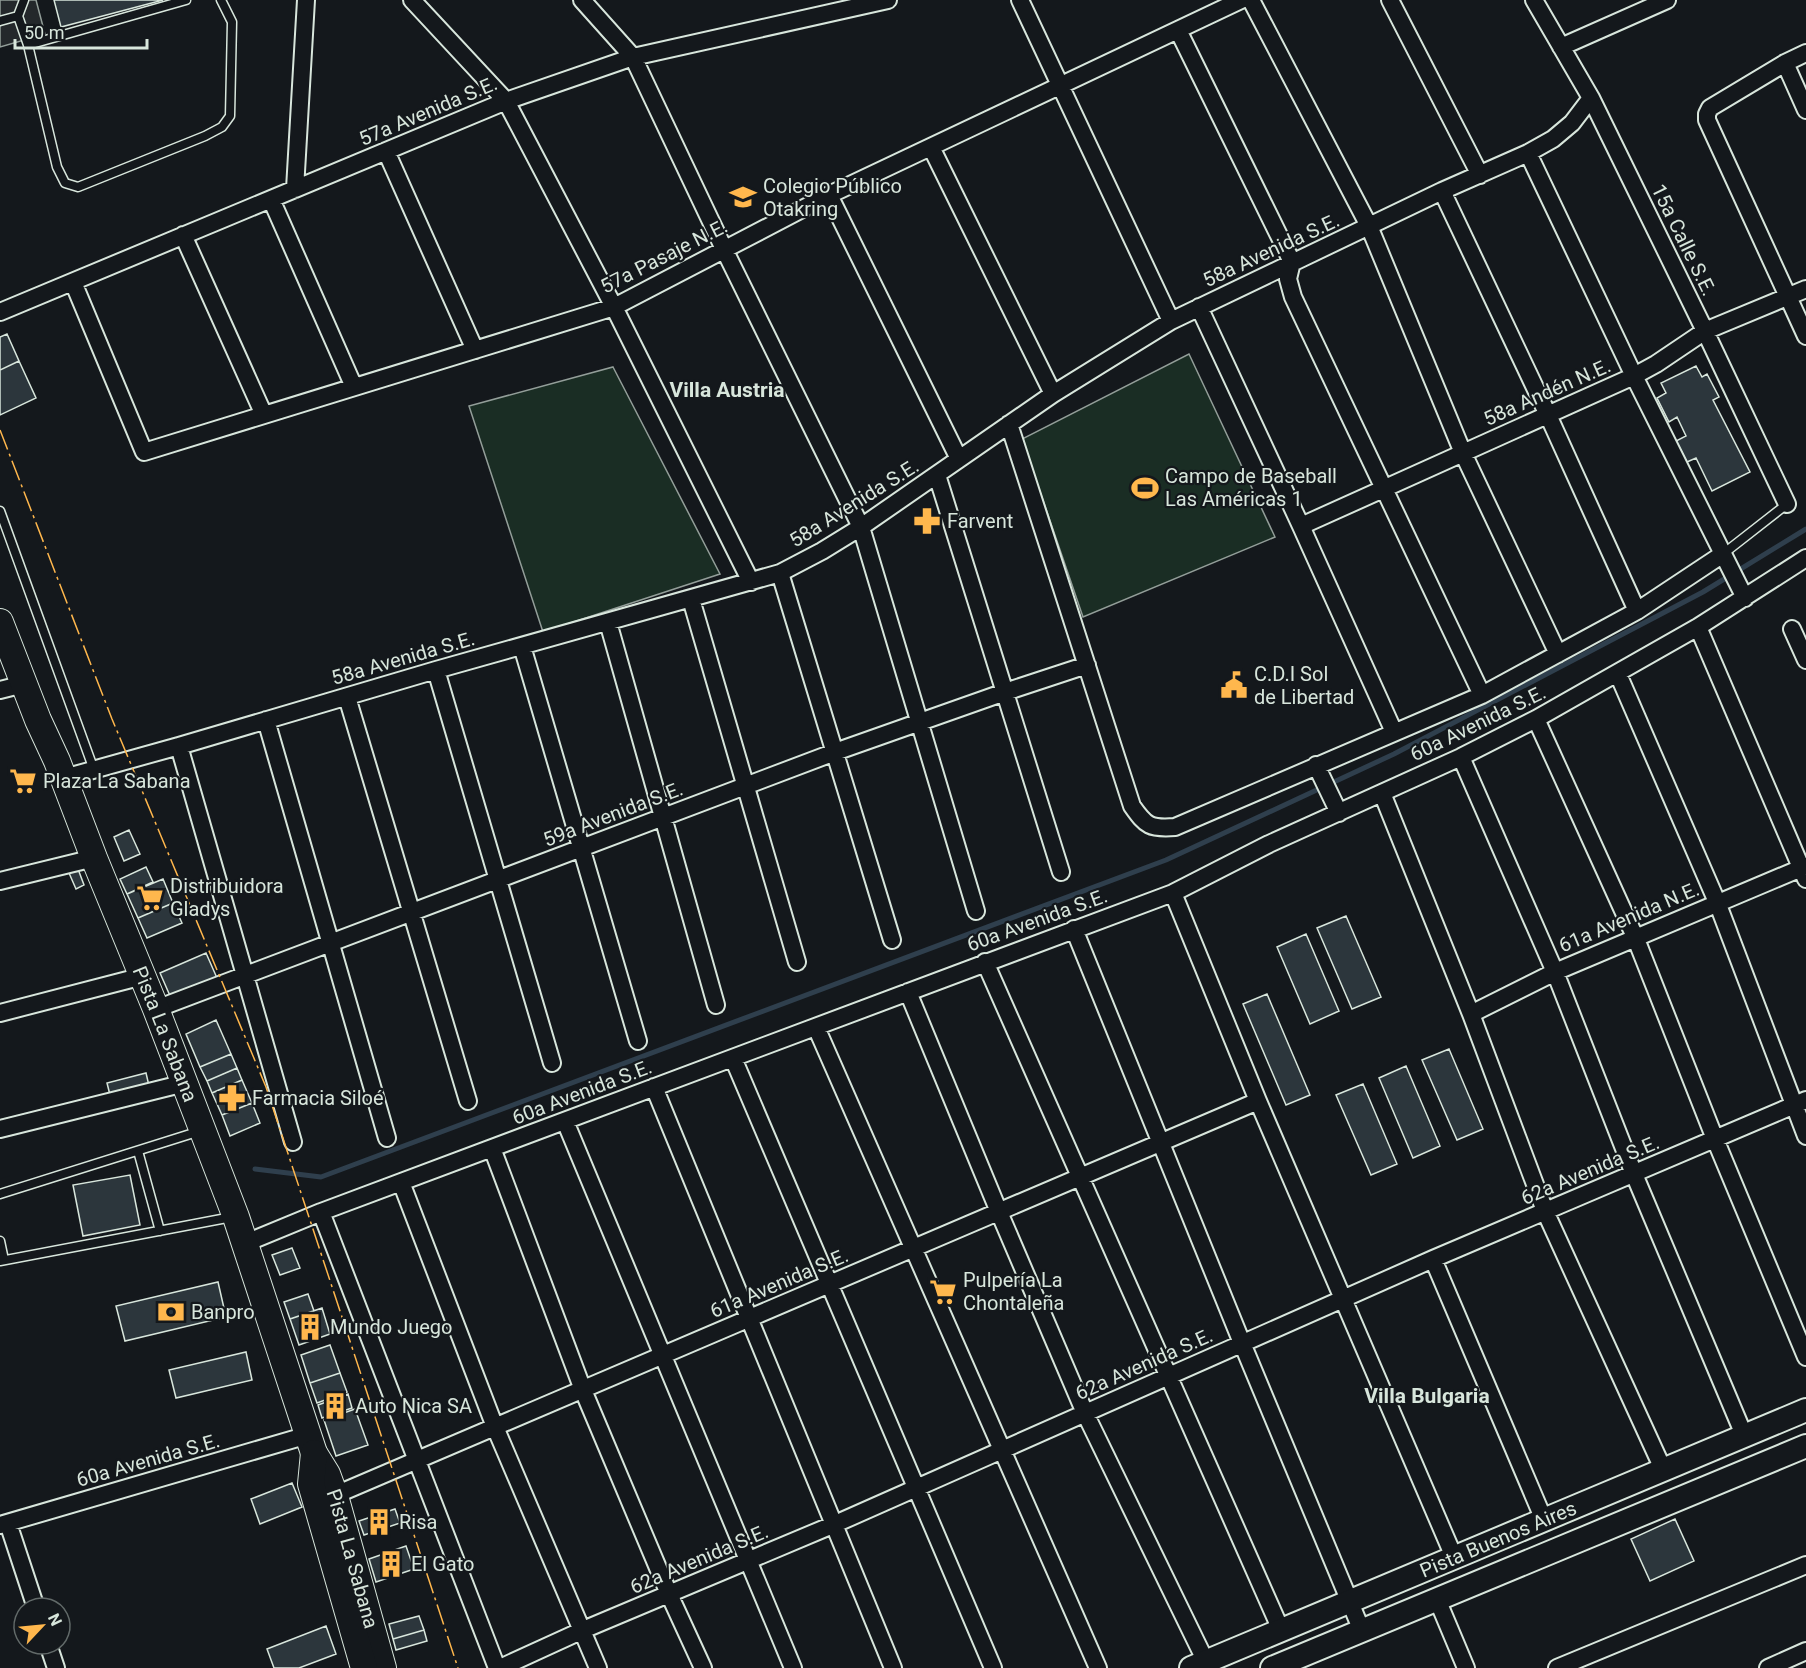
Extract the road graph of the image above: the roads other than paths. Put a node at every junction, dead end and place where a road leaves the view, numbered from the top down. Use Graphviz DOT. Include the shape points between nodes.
graph roads {
  1 [pos="24,0"];
  2 [pos="186,0"];
  3 [pos="221,0"];
  4 [pos="306,0"];
  5 [pos="412,0"];
  6 [pos="582,0"];
  7 [pos="888,0"];
  8 [pos="1020,0"];
  9 [pos="1241,0"];
  10 [pos="1251,0"];
  11 [pos="1390,0"];
  12 [pos="1534,0"];
  13 [pos="1667,0"];
  14 [pos="18,16"];
  15 [pos="0,21"];
  16 [pos="1178,30"];
  17 [pos="28,45"];
  18 [pos="1561,47"];
  19 [pos="1806,53"];
  20 [pos="633,57"];
  21 [pos="1785,63"];
  22 [pos="1061,85"];
  23 [pos="1591,98"];
  24 [pos="506,101"];
  25 [pos="1806,110"];
  26 [pos="931,147"];
  27 [pos="386,151"];
  28 [pos="1528,153"];
  29 [pos="1480,175"];
  30 [pos="296,189"];
  31 [pos="1442,191"];
  32 [pos="829,195"];
  33 [pos="270,199"];
  34 [pos="1369,226"];
  35 [pos="183,235"];
  36 [pos="724,249"];
  37 [pos="1292,262"];
  38 [pos="73,282"];
  39 [pos="1806,289"];
  40 [pos="1788,297"];
  41 [pos="614,307"];
  42 [pos="1199,307"];
  43 [pos="0,312"];
  44 [pos="1171,321"];
  45 [pos="1705,331"];
  46 [pos="1806,336"];
  47 [pos="475,350"];
  48 [pos="1634,376"];
  49 [pos="354,387"];
  50 [pos="1053,394"];
  51 [pos="264,415"];
  52 [pos="1548,415"];
  53 [pos="1009,424"];
  54 [pos="1463,453"];
  55 [pos="959,459"];
  56 [pos="938,475"];
  57 [pos="1384,488"];
  58 [pos="1787,504"];
  59 [pos="0,511"];
  60 [pos="1301,526"];
  61 [pos="861,527"];
  62 [pos="1725,557"];
  63 [pos="1806,558"];
  64 [pos="780,573"];
  65 [pos="751,582"];
  66 [pos="1745,598"];
  67 [pos="691,599"];
  68 [pos="1637,611"];
  69 [pos="0,622"];
  70 [pos="608,622"];
  71 [pos="1698,627"];
  72 [pos="1792,629"];
  73 [pos="522,646"];
  74 [pos="1558,654"];
  75 [pos="1806,660"];
  76 [pos="1087,665"];
  77 [pos="436,670"];
  78 [pos="1618,674"];
  79 [pos="12,687"];
  80 [pos="1005,692"];
  81 [pos="1482,694"];
  82 [pos="347,697"];
  83 [pos="1536,719"];
  84 [pos="266,720"];
  85 [pos="920,722"];
  86 [pos="1394,732"];
  87 [pos="179,746"];
  88 [pos="835,752"];
  89 [pos="1461,757"];
  90 [pos="94,770"];
  91 [pos="1320,772"];
  92 [pos="64,778"];
  93 [pos="746,786"];
  94 [pos="1382,793"];
  95 [pos="1339,813"];
  96 [pos="663,818"];
  97 [pos="582,849"];
  98 [pos="94,858"];
  99 [pos="1804,871"];
  100 [pos="1061,872"];
  101 [pos="498,880"];
  102 [pos="0,881"];
  103 [pos="1173,892"];
  104 [pos="1717,902"];
  105 [pos="976,911"];
  106 [pos="412,913"];
  107 [pos="1074,929"];
  108 [pos="1636,939"];
  109 [pos="892,940"];
  110 [pos="330,944"];
  111 [pos="797,962"];
  112 [pos="984,962"];
  113 [pos="1555,972"];
  114 [pos="143,976"];
  115 [pos="245,976"];
  116 [pos="908,992"];
  117 [pos="716,1005"];
  118 [pos="156,1009"];
  119 [pos="0,1013"];
  120 [pos="1471,1014"];
  121 [pos="816,1027"];
  122 [pos="638,1041"];
  123 [pos="733,1058"];
  124 [pos="552,1063"];
  125 [pos="185,1083"];
  126 [pos="654,1087"];
  127 [pos="468,1101"];
  128 [pos="1258,1101"];
  129 [pos="1800,1103"];
  130 [pos="565,1121"];
  131 [pos="0,1129"];
  132 [pos="203,1130"];
  133 [pos="1806,1136"];
  134 [pos="387,1138"];
  135 [pos="1715,1139"];
  136 [pos="293,1142"];
  137 [pos="1162,1142"];
  138 [pos="492,1148"];
  139 [pos="138,1151"];
  140 [pos="1634,1174"];
  141 [pos="1078,1178"];
  142 [pos="401,1182"];
  143 [pos="0,1194"];
  144 [pos="1545,1211"];
  145 [pos="321,1212"];
  146 [pos="999,1212"];
  147 [pos="236,1217"];
  148 [pos="160,1231"];
  149 [pos="0,1241"];
  150 [pos="246,1243"];
  151 [pos="914,1248"];
  152 [pos="1433,1259"];
  153 [pos="2,1261"];
  154 [pos="830,1284"];
  155 [pos="1342,1298"];
  156 [pos="748,1318"];
  157 [pos="1242,1343"];
  158 [pos="662,1356"];
  159 [pos="1806,1358"];
  160 [pos="1167,1376"];
  161 [pos="583,1390"];
  162 [pos="1806,1410"];
  163 [pos="1085,1413"];
  164 [pos="495,1427"];
  165 [pos="1744,1436"];
  166 [pos="311,1444"];
  167 [pos="1806,1446"];
  168 [pos="1002,1450"];
  169 [pos="418,1460"];
  170 [pos="1664,1469"];
  171 [pos="915,1489"];
  172 [pos="326,1499"];
  173 [pos="1544,1520"];
  174 [pos="4,1524"];
  175 [pos="835,1524"];
  176 [pos="1454,1557"];
  177 [pos="747,1561"];
  178 [pos="1806,1565"];
  179 [pos="669,1594"];
  180 [pos="31,1596"];
  181 [pos="1437,1599"];
  182 [pos="1350,1601"];
  183 [pos="583,1630"];
  184 [pos="1281,1630"];
  185 [pos="1362,1631"];
  186 [pos="1806,1651"];
  187 [pos="1198,1665"];
  188 [pos="364,1668"];
  189 [pos="383,1668"];
  190 [pos="499,1668"];
  191 [pos="598,1668"];
  192 [pos="703,1668"];
  193 [pos="793,1668"];
  194 [pos="893,1668"];
  195 [pos="993,1668"];
  196 [pos="1098,1668"];
  197 [pos="1272,1668"];
  198 [pos="1466,1668"];
  199 [pos="1557,1668"];
  200 [pos="1768,1668"];
  1 -- 14 [label="lane"];
  2 -- 17 [label="lane"];
  3 -- 17 [label="lane" via="232,22 230,116 222,127 78,187 65,183 57,167"];
  4 -- 30 [label="street"];
  5 -- 24 [label="street"];
  6 -- 20 [label="street"];
  7 -- 20 [label="street, 57a Avenida S.E."];
  8 -- 22 [label="street"];
  9 -- 16 [label="street, 57a Pasaje N.E."];
  10 -- 34 [label="street"];
  11 -- 29 [label="street"];
  12 -- 18 [label="street, 15a Calle S.E."];
  13 -- 18 [label="street"];
  14 -- 15 [label="lane"];
  14 -- 17 [label="lane"];
  16 -- 22 [label="street, 57a Pasaje N.E."];
  16 -- 37 [label="street"];
  18 -- 23 [label="street, 15a Calle S.E."];
  19 -- 21 [label="street"];
  20 -- 24 [label="street, 57a Avenida S.E."];
  20 -- 36 [label="street"];
  21 -- 25 [label="street"];
  21 -- 40 [label="street" via="1710,108 1707,120"];
  22 -- 26 [label="street, 57a Pasaje N.E."];
  22 -- 44 [label="street"];
  23 -- 28 [label="street, 58a Avenida S.E." via="1553,140"];
  23 -- 45 [label="street, 15a Calle S.E."];
  24 -- 27 [label="street, 57a Avenida S.E."];
  24 -- 41 [label="street"];
  26 -- 32 [label="street, 57a Pasaje N.E."];
  26 -- 50 [label="street"];
  27 -- 30 [label="street, 57a Avenida S.E."];
  27 -- 47 [label="street"];
  28 -- 29 [label="street, 58a Avenida S.E."];
  28 -- 48 [label="street"];
  29 -- 31 [label="street, 58a Avenida S.E."];
  30 -- 33 [label="street, 57a Avenida S.E."];
  31 -- 34 [label="street, 58a Avenida S.E."];
  31 -- 52 [label="street"];
  32 -- 36 [label="street, 57a Pasaje N.E."];
  32 -- 55 [label="street"];
  33 -- 35 [label="street, 57a Avenida S.E."];
  33 -- 49 [label="street"];
  34 -- 37 [label="street, 58a Avenida S.E."];
  34 -- 54 [label="street"];
  35 -- 38 [label="street, 57a Avenida S.E."];
  35 -- 51 [label="street"];
  36 -- 41 [label="street, 57a Pasaje N.E."];
  36 -- 61 [label="street"];
  37 -- 42 [label="street, 58a Avenida S.E."];
  37 -- 57 [label="street" via="1288,279 1293,297"];
  38 -- 43 [label="street, 57a Avenida S.E."];
  38 -- 51 [label="street, 57a Pasaje N.E." via="144,452"];
  39 -- 40 [label="street, 58a Andén N.E."];
  40 -- 45 [label="street, 58a Andén N.E."];
  40 -- 46 [label="street"];
  41 -- 47 [label="street, 57a Pasaje N.E."];
  41 -- 65 [label="street"];
  42 -- 44 [label="street, 58a Avenida S.E."];
  42 -- 60 [label="street"];
  44 -- 50 [label="street, 58a Avenida S.E."];
  45 -- 48 [label="street, 58a Andén N.E."];
  45 -- 58 [label="street, 15a Calle S.E."];
  47 -- 49 [label="street, 57a Pasaje N.E."];
  48 -- 52 [label="street, 58a Andén N.E."];
  48 -- 62 [label="street"];
  49 -- 51 [label="street, 57a Pasaje N.E."];
  50 -- 53 [label="street, 58a Avenida S.E."];
  52 -- 54 [label="street, 58a Andén N.E."];
  52 -- 68 [label="street"];
  53 -- 55 [label="street, 58a Avenida S.E."];
  53 -- 76 [label="street"];
  54 -- 57 [label="street, 58a Andén N.E."];
  54 -- 74 [label="street"];
  55 -- 56 [label="street, 58a Avenida S.E."];
  56 -- 61 [label="street, 58a Avenida S.E."];
  56 -- 80 [label="street"];
  57 -- 60 [label="street, 58a Andén N.E."];
  57 -- 81 [label="street"];
  58 -- 62 [label="lane"];
  59 -- 90 [label="lane"];
  60 -- 86 [label="street"];
  61 -- 64 [label="street, 58a Avenida S.E."];
  61 -- 85 [label="street"];
  62 -- 66 [label="street"];
  62 -- 68 [label="street"];
  63 -- 66 [label="street, 60a Avenida S.E."];
  64 -- 65 [label="street, 58a Avenida S.E."];
  64 -- 88 [label="street"];
  65 -- 67 [label="street, 58a Avenida S.E."];
  66 -- 71 [label="street, 60a Avenida S.E."];
  67 -- 70 [label="street, 58a Avenida S.E."];
  67 -- 93 [label="street"];
  68 -- 74 [label="street"];
  69 -- 79 [label="main road, Pista La Sabana"];
  70 -- 73 [label="street, 58a Avenida S.E."];
  70 -- 96 [label="street"];
  71 -- 78 [label="street, 60a Avenida S.E."];
  71 -- 99 [label="street"];
  72 -- 75 [label="street"];
  73 -- 77 [label="street, 58a Avenida S.E."];
  73 -- 97 [label="street"];
  74 -- 81 [label="street"];
  76 -- 80 [label="street, 59a Avenida S.E."];
  76 -- 91 [label="street" via="1132,806 1143,822 1156,828 1175,827"];
  77 -- 82 [label="street, 58a Avenida S.E."];
  77 -- 101 [label="street"];
  78 -- 83 [label="street, 60a Avenida S.E."];
  78 -- 104 [label="street"];
  79 -- 92 [label="main road, Pista La Sabana"];
  80 -- 85 [label="street, 59a Avenida S.E."];
  80 -- 100 [label="street"];
  81 -- 86 [label="street"];
  82 -- 84 [label="street, 58a Avenida S.E."];
  82 -- 106 [label="street"];
  83 -- 89 [label="street, 60a Avenida S.E."];
  83 -- 108 [label="street"];
  84 -- 87 [label="street, 58a Avenida S.E."];
  84 -- 110 [label="street"];
  85 -- 88 [label="street, 59a Avenida S.E."];
  85 -- 105 [label="street"];
  86 -- 91 [label="street"];
  87 -- 90 [label="street, 58a Avenida S.E."];
  87 -- 115 [label="street"];
  88 -- 93 [label="street, 59a Avenida S.E."];
  88 -- 109 [label="street"];
  89 -- 94 [label="street, 60a Avenida S.E."];
  89 -- 113 [label="street"];
  90 -- 92 [label="street, 58a Avenida S.E."];
  91 -- 95 [label="street"];
  92 -- 98 [label="main road, Pista La Sabana"];
  93 -- 96 [label="street, 59a Avenida S.E."];
  93 -- 111 [label="street"];
  94 -- 95 [label="street, 60a Avenida S.E."];
  94 -- 120 [label="street"];
  95 -- 103 [label="street, 60a Avenida S.E."];
  96 -- 97 [label="street, 59a Avenida S.E."];
  96 -- 117 [label="street"];
  97 -- 101 [label="street, 59a Avenida S.E."];
  97 -- 122 [label="street"];
  98 -- 102 [label="street"];
  98 -- 114 [label="main road, Pista La Sabana"];
  99 -- 104 [label="street, 61a Avenida N.E."];
  101 -- 106 [label="street, 59a Avenida S.E."];
  101 -- 124 [label="street"];
  103 -- 107 [label="street, 60a Avenida S.E."];
  103 -- 128 [label="street"];
  104 -- 108 [label="street, 61a Avenida N.E."];
  104 -- 129 [label="street"];
  106 -- 110 [label="street, 59a Avenida S.E."];
  106 -- 127 [label="street"];
  107 -- 112 [label="street, 60a Avenida S.E."];
  107 -- 137 [label="street"];
  108 -- 113 [label="street, 61a Avenida N.E."];
  108 -- 135 [label="street"];
  110 -- 115 [label="street, 59a Avenida S.E."];
  110 -- 134 [label="street"];
  112 -- 116 [label="street, 60a Avenida S.E."];
  112 -- 141 [label="street"];
  113 -- 120 [label="street, 61a Avenida N.E."];
  113 -- 140 [label="street"];
  114 -- 118 [label="main road, Pista La Sabana"];
  114 -- 119 [label="street"];
  115 -- 118 [label="street, 59a Avenida S.E."];
  115 -- 136 [label="street"];
  116 -- 121 [label="street, 60a Avenida S.E."];
  116 -- 146 [label="street"];
  118 -- 125 [label="main road, Pista La Sabana"];
  120 -- 144 [label="street"];
  121 -- 123 [label="street, 60a Avenida S.E."];
  121 -- 151 [label="street"];
  123 -- 126 [label="street, 60a Avenida S.E."];
  123 -- 154 [label="street"];
  125 -- 131 [label="street"];
  125 -- 132 [label="main road, Pista La Sabana"];
  126 -- 130 [label="street, 60a Avenida S.E."];
  126 -- 156 [label="street"];
  128 -- 137 [label="street, 61a Avenida S.E."];
  128 -- 155 [label="street"];
  129 -- 133 [label="street"];
  129 -- 135 [label="street, 62a Avenida S.E."];
  130 -- 138 [label="street, 60a Avenida S.E."];
  130 -- 158 [label="street"];
  132 -- 139 [label="lane"];
  132 -- 147 [label="main road, Pista La Sabana"];
  135 -- 140 [label="street, 62a Avenida S.E."];
  135 -- 159 [label="street"];
  137 -- 141 [label="street, 61a Avenida S.E."];
  137 -- 157 [label="street"];
  138 -- 142 [label="street, 60a Avenida S.E."];
  138 -- 161 [label="street"];
  139 -- 143 [label="lane"];
  139 -- 148 [label="lane"];
  140 -- 144 [label="street, 62a Avenida S.E."];
  140 -- 165 [label="street"];
  141 -- 146 [label="street, 61a Avenida S.E."];
  141 -- 160 [label="street"];
  142 -- 145 [label="street, 60a Avenida S.E."];
  142 -- 164 [label="street"];
  144 -- 152 [label="street, 62a Avenida S.E."];
  144 -- 170 [label="street"];
  145 -- 150 [label="street, 60a Avenida S.E."];
  145 -- 169 [label="street"];
  146 -- 151 [label="street, 61a Avenida S.E."];
  146 -- 163 [label="street"];
  147 -- 148 [label="lane"];
  147 -- 150 [label="main road, Pista La Sabana"];
  148 -- 153 [label="lane"];
  149 -- 153 [label="lane"];
  150 -- 166 [label="main road, Pista La Sabana"];
  151 -- 154 [label="street, 61a Avenida S.E."];
  151 -- 168 [label="street"];
  152 -- 155 [label="street, 62a Avenida S.E."];
  152 -- 173 [label="street"];
  154 -- 156 [label="street, 61a Avenida S.E."];
  154 -- 171 [label="street"];
  155 -- 157 [label="street, 62a Avenida S.E."];
  155 -- 176 [label="street"];
  156 -- 158 [label="street, 61a Avenida S.E."];
  156 -- 175 [label="street"];
  157 -- 160 [label="street, 62a Avenida S.E."];
  157 -- 182 [label="street"];
  158 -- 161 [label="street, 61a Avenida S.E."];
  158 -- 177 [label="street"];
  160 -- 163 [label="street, 62a Avenida S.E."];
  160 -- 184 [label="street"];
  161 -- 164 [label="street, 61a Avenida S.E."];
  161 -- 179 [label="street"];
  162 -- 165 [label="main road, Pista Buenos Aires"];
  163 -- 168 [label="street, 62a Avenida S.E."];
  163 -- 187 [label="street"];
  164 -- 169 [label="street, 61a Avenida S.E."];
  164 -- 183 [label="street"];
  165 -- 170 [label="main road, Pista Buenos Aires"];
  166 -- 172 [label="main road, Pista La Sabana" via="311,1484"];
  166 -- 174 [label="street, 60a Avenida S.E."];
  167 -- 181 [label="main road, Pista Buenos Aires"];
  168 -- 171 [label="street, 62a Avenida S.E."];
  168 -- 196 [label="street"];
  169 -- 172 [label="street, 61a Avenida S.E."];
  169 -- 190 [label="street"];
  170 -- 173 [label="main road, Pista Buenos Aires"];
  171 -- 175 [label="street, 62a Avenida S.E."];
  171 -- 195 [label="street"];
  172 -- 188 [label="main road, Pista La Sabana"];
  172 -- 189 [label="main road, Pista La Sabana"];
  173 -- 176 [label="main road, Pista Buenos Aires"];
  174 -- 180 [label="street"];
  175 -- 177 [label="street, 62a Avenida S.E."];
  175 -- 194 [label="street"];
  176 -- 182 [label="main road, Pista Buenos Aires"];
  177 -- 179 [label="street, 62a Avenida S.E."];
  177 -- 193 [label="street"];
  178 -- 199 [label="street"];
  179 -- 183 [label="street, 62a Avenida S.E."];
  179 -- 192 [label="street"];
  181 -- 185 [label="main road, Pista Buenos Aires"];
  181 -- 198 [label="street"];
  182 -- 184 [label="main road, Pista Buenos Aires"];
  182 -- 185 [label="street"];
  183 -- 190 [label="street, 62a Avenida S.E."];
  183 -- 191 [label="street"];
  184 -- 187 [label="main road, Pista Buenos Aires"];
  185 -- 197 [label="main road, Pista Buenos Aires"];
  186 -- 200 [label="street"];
}
